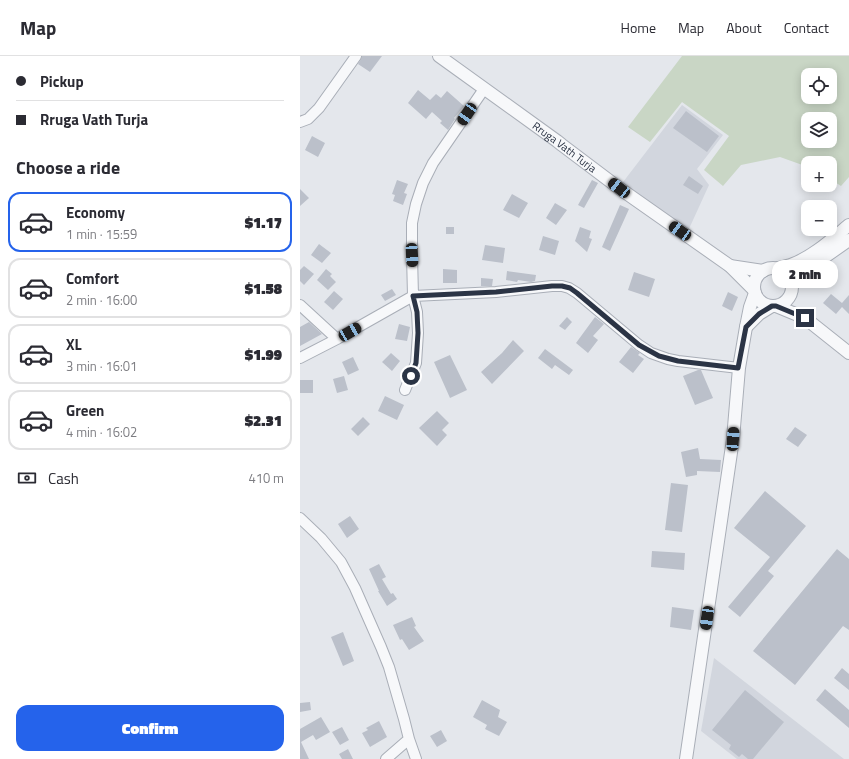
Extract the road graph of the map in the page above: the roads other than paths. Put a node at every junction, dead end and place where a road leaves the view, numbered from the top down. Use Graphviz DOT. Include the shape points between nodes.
graph roads {
  1 [pos="356,56"];
  2 [pos="439,56"];
  3 [pos="484,89"];
  4 [pos="300,122"];
  5 [pos="849,225"];
  6 [pos="849,240"];
  7 [pos="730,266"];
  8 [pos="778,268"];
  9 [pos="763,271"];
  10 [pos="792,288"];
  11 [pos="755,292"];
  12 [pos="413,296"];
  13 [pos="300,305"];
  14 [pos="774,306"];
  15 [pos="805,318"];
  16 [pos="746,327"];
  17 [pos="337,339"];
  18 [pos="849,353"];
  19 [pos="300,358"];
  20 [pos="738,368"];
  21 [pos="405,390"];
  22 [pos="300,518"];
  23 [pos="409,739"];
  24 [pos="386,759"];
  25 [pos="416,759"];
  26 [pos="686,759"];
  1 -- 4 [label="street" via="319,108 308,119"];
  2 -- 3 [label="street, Rruga Vath Turja"];
  3 -- 7 [label="street, Rruga Vath Turja"];
  3 -- 12 [label="street" via="433,163 423,183 412,223"];
  5 -- 8 [label="street" via="805,258 792,265"];
  6 -- 10 [label="street" via="806,270 798,277"];
  7 -- 9 [label="street, Rruga Vath Turja"];
  7 -- 11 [label="street, Rruga Vath Turja"];
  8 -- 9 [label="street, Rruga Vath Turja"];
  8 -- 10 [label="street, Rruga Vath Turja" via="789,277"];
  9 -- 11 [label="street" via="754,282"];
  10 -- 14 [label="street" via="789,298"];
  10 -- 15 [label="street, Rruga Vath Turja" via="798,307"];
  11 -- 14 [label="street, Rruga Vath Turja" via="762,302"];
  11 -- 16 [label="street"];
  12 -- 17 [label="street"];
  12 -- 20 [label="street" via="562,286 577,293 639,345 659,356 678,361"];
  12 -- 21 [label="street" via="418,333 416,363"];
  13 -- 17 [label="street"];
  14 -- 15 [label="street, Rruga Vath Turja"];
  14 -- 16 [label="street" via="759,314"];
  15 -- 18 [label="street, Rruga Vath Turja"];
  16 -- 20 [label="street"];
  17 -- 19 [label="street"];
  20 -- 26 [label="street" via="733,439"];
  22 -- 23 [label="street" via="341,562 355,588 381,647"];
  23 -- 24 [label="street"];
  23 -- 25 [label="street"];
}
